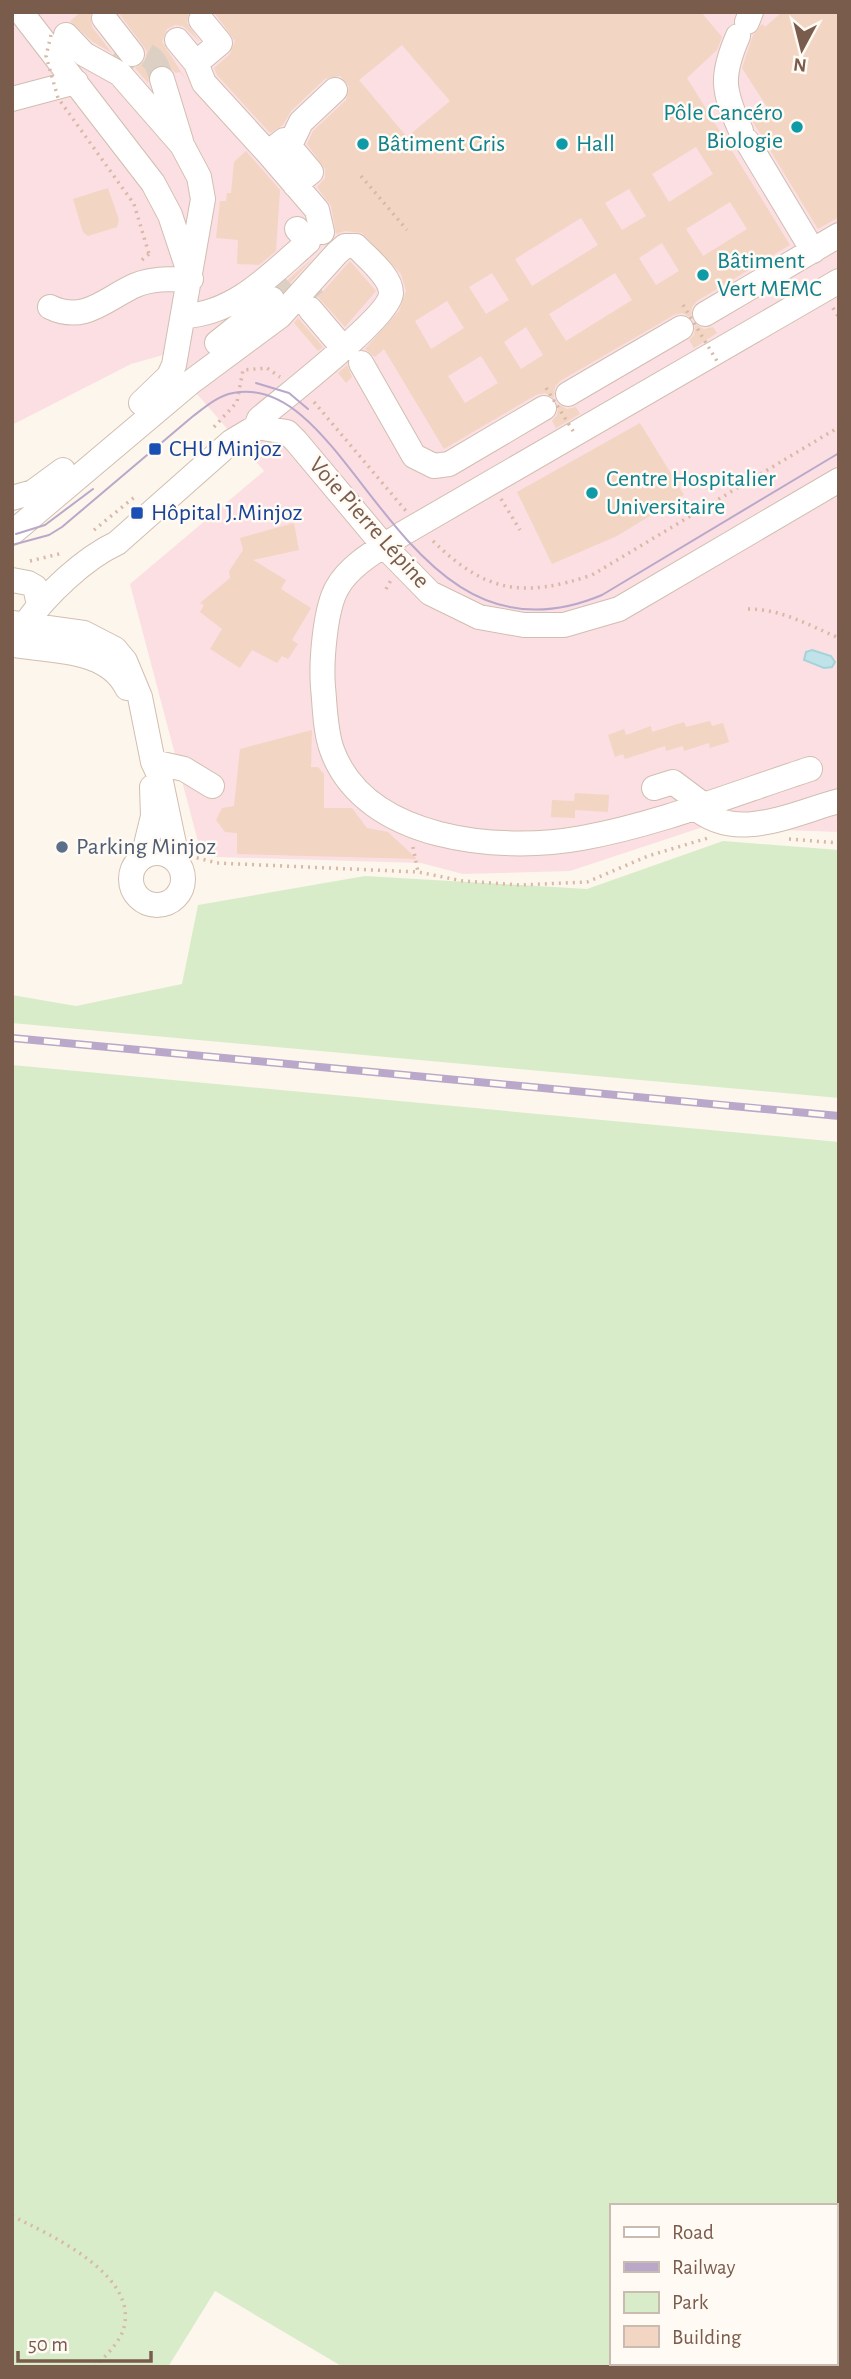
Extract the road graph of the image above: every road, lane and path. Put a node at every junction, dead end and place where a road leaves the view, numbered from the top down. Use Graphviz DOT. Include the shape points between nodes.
graph roads {
  1 [pos="21,12"];
  2 [pos="104,18"];
  3 [pos="201,20"];
  4 [pos="745,24"];
  5 [pos="59,35"];
  6 [pos="177,40"];
  7 [pos="132,54"];
  8 [pos="195,63"];
  9 [pos="162,79"];
  10 [pos="76,82"];
  11 [pos="335,90"];
  12 [pos="12,99"];
  13 [pos="182,145"];
  14 [pos="279,150"];
  15 [pos="360,176"];
  16 [pos="297,229"];
  17 [pos="407,230"];
  18 [pos="839,235"];
  19 [pos="339,251"];
  20 [pos="813,251"];
  21 [pos="149,254"];
  22 [pos="191,279"];
  23 [pos="839,283"];
  24 [pos="272,299"];
  25 [pos="50,307"];
  26 [pos="310,309"];
  27 [pos="184,316"];
  28 [pos="690,316"];
  29 [pos="720,353"];
  30 [pos="352,356"];
  31 [pos="174,365"];
  32 [pos="282,379"];
  33 [pos="309,396"];
  34 [pos="553,397"];
  35 [pos="256,427"];
  36 [pos="839,427"];
  37 [pos="213,429"];
  38 [pos="575,434"];
  39 [pos="67,467"];
  40 [pos="839,480"];
  41 [pos="490,483"];
  42 [pos="145,489"];
  43 [pos="61,492"];
  44 [pos="12,498"];
  45 [pos="414,520"];
  46 [pos="520,530"];
  47 [pos="92,532"];
  48 [pos="12,533"];
  49 [pos="429,537"];
  50 [pos="384,546"];
  51 [pos="67,552"];
  52 [pos="16,570"];
  53 [pos="748,609"];
  54 [pos="25,623"];
  55 [pos="839,638"];
  56 [pos="141,713"];
  57 [pos="153,762"];
  58 [pos="810,769"];
  59 [pos="212,786"];
  60 [pos="654,788"];
  61 [pos="700,804"];
  62 [pos="832,806"];
  63 [pos="169,856"];
  64 [pos="143,857"];
  65 [pos="12,2216"];
  66 [pos="95,2367"];
  1 -- 10 [label="street"];
  2 -- 7 [label="street"];
  3 -- 8 [label="street" via="220,43"];
  4 -- 20 [label="street" via="726,66 727,100"];
  5 -- 13 [label="street" via="120,74"];
  5 -- 21 [label="path, bridge" via="46,56 58,98 134,204"];
  6 -- 8 [label="street"];
  8 -- 14 [label="street" via="204,82"];
  9 -- 13 [label="street"];
  10 -- 12 [label="street"];
  10 -- 22 [label="street" via="153,183 170,215"];
  11 -- 14 [label="street"];
  13 -- 22 [label="street" via="199,177 204,199"];
  14 -- 19 [label="street" via="295,185 317,210 322,232"];
  15 -- 17 [label="path"];
  16 -- 27 [label="street" via="308,242 253,290 228,305"];
  18 -- 20 [label="street"];
  19 -- 30 [label="street" via="356,246 388,281 391,293"];
  19 -- 43 [label="street" via="280,316 191,382"];
  20 -- 28 [label="street"];
  22 -- 25 [label="street" via="137,284 87,311 62,313"];
  22 -- 27 [label="street"];
  23 -- 29 [label="street"];
  24 -- 31 [label="street" via="195,360"];
  26 -- 30 [label="street"];
  27 -- 31 [label="street"];
  28 -- 29 [label="path, bridge"];
  28 -- 34 [label="street"];
  29 -- 38 [label="street"];
  30 -- 34 [label="street" via="414,456 435,466 449,464"];
  30 -- 35 [label="street" via="280,401"];
  31 -- 39 [label="street" via="161,385"];
  32 -- 37 [label="path" via="267,368 243,370 237,402"];
  33 -- 45 [label="path"];
  34 -- 38 [label="path, bridge"];
  35 -- 50 [label="street, Voie Pierre Lépine" via="287,432 296,440"];
  35 -- 54 [label="street" via="231,442 117,543 110,558"];
  36 -- 49 [label="path" via="592,575 560,585 534,590 489,582 462,567"];
  38 -- 41 [label="street"];
  39 -- 43 [label="street"];
  39 -- 44 [label="street" via="33,492"];
  40 -- 50 [label="street, Voie Pierre Lépine" via="619,609 565,625 501,622 456,608 430,593"];
  41 -- 46 [label="path"];
  41 -- 50 [label="street"];
  42 -- 47 [label="path"];
  43 -- 48 [label="street"];
  50 -- 61 [label="street" via="338,587 324,653 322,680 331,748 364,798 391,816 441,835 535,844 582,838"];
  51 -- 52 [label="path"];
  52 -- 54 [label="street" via="35,587"];
  53 -- 55 [label="path" via="780,612"];
  54 -- 56 [label="street" via="108,665 122,678"];
  54 -- 56 [label="street" via="92,635 115,649 135,679"];
  56 -- 57 [label="street"];
  57 -- 59 [label="street" via="184,769"];
  57 -- 63 [label="street" via="174,844"];
  57 -- 64 [label="street" via="153,816"];
  58 -- 61 [label="street"];
  60 -- 61 [label="street" via="673,782"];
  61 -- 62 [label="street" via="708,819 727,825 757,825"];
  63 -- 64 [label="street"];
  63 -- 64 [label="street" via="180,868 182,885 173,899 158,905 141,900 131,885 133,868"];
  65 -- 66 [label="path" via="64,2242 120,2291 124,2328"];
}
